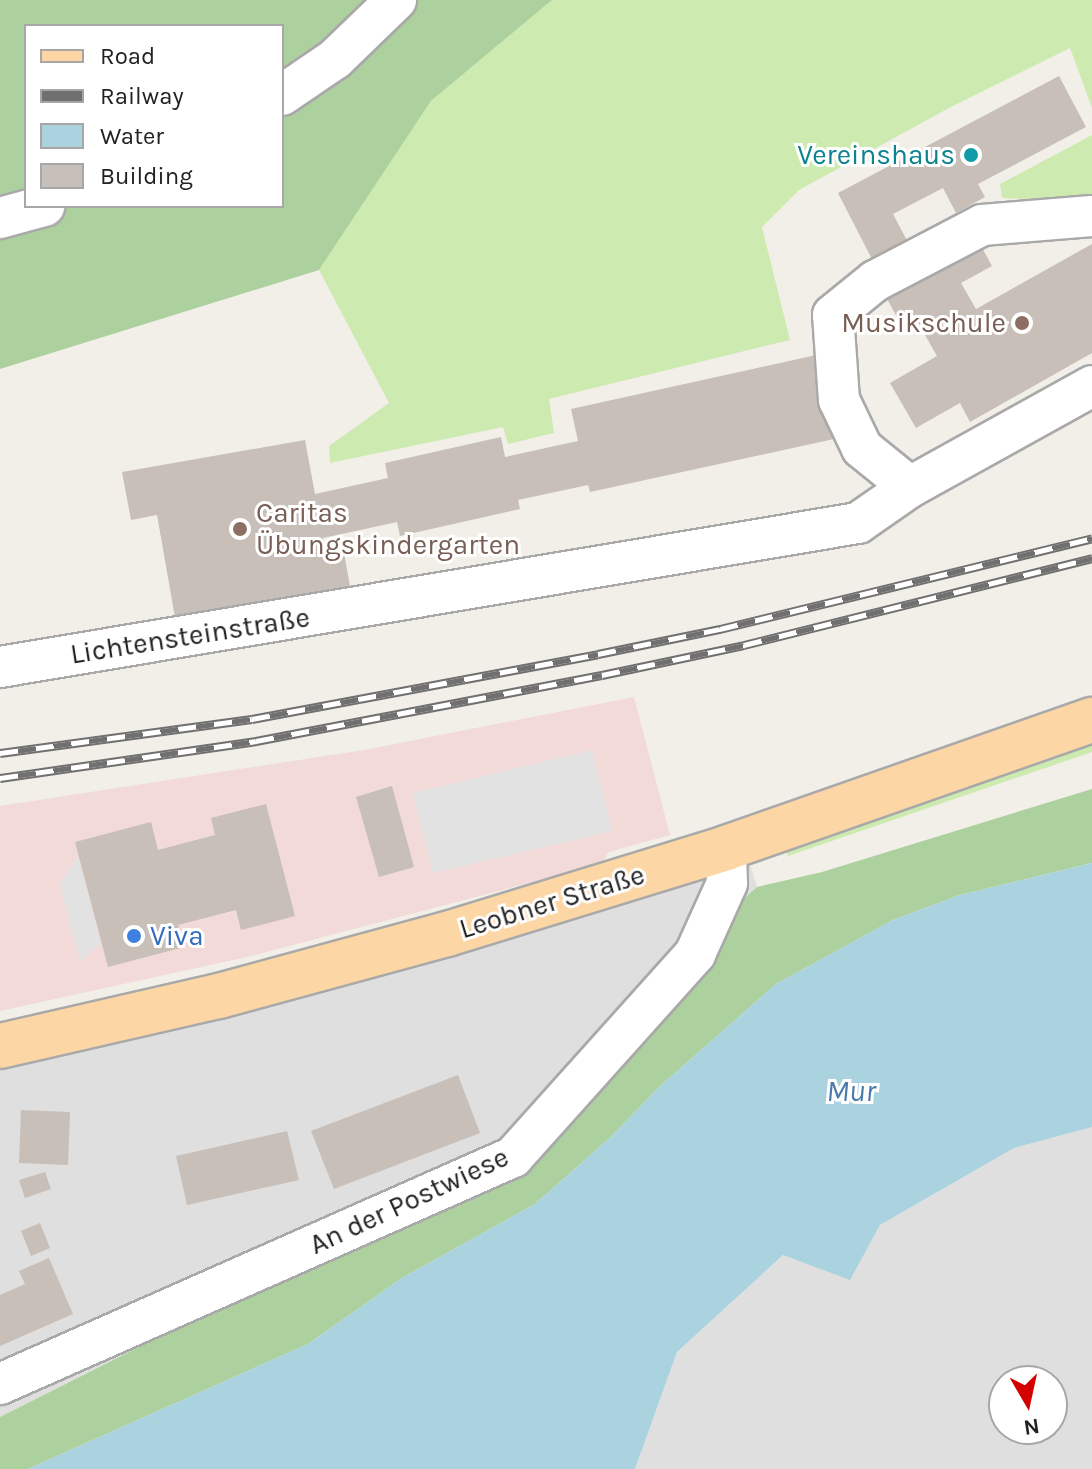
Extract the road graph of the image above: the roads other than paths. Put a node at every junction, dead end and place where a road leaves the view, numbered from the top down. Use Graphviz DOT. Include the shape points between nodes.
graph roads {
  1 [pos="396,0"];
  2 [pos="284,94"];
  3 [pos="37,208"];
  4 [pos="1092,216"];
  5 [pos="0,218"];
  6 [pos="1092,386"];
  7 [pos="910,487"];
  8 [pos="0,667"];
  9 [pos="1092,720"];
  10 [pos="726,848"];
  11 [pos="0,1046"];
  12 [pos="0,1384"];
  1 -- 2 [label="street" via="335,59"];
  3 -- 5 [label="street"];
  4 -- 7 [label="street" via="982,225 875,281 833,315 839,400 862,448"];
  6 -- 7 [label="street"];
  7 -- 8 [label="street, Lichtensteinstraße" via="858,523"];
  9 -- 10 [label="main road, Leobner Straße"];
  10 -- 11 [label="main road, Leobner Straße" via="354,961"];
  10 -- 12 [label="street, An der Postwiese" via="727,883 695,954 513,1157"];
}
